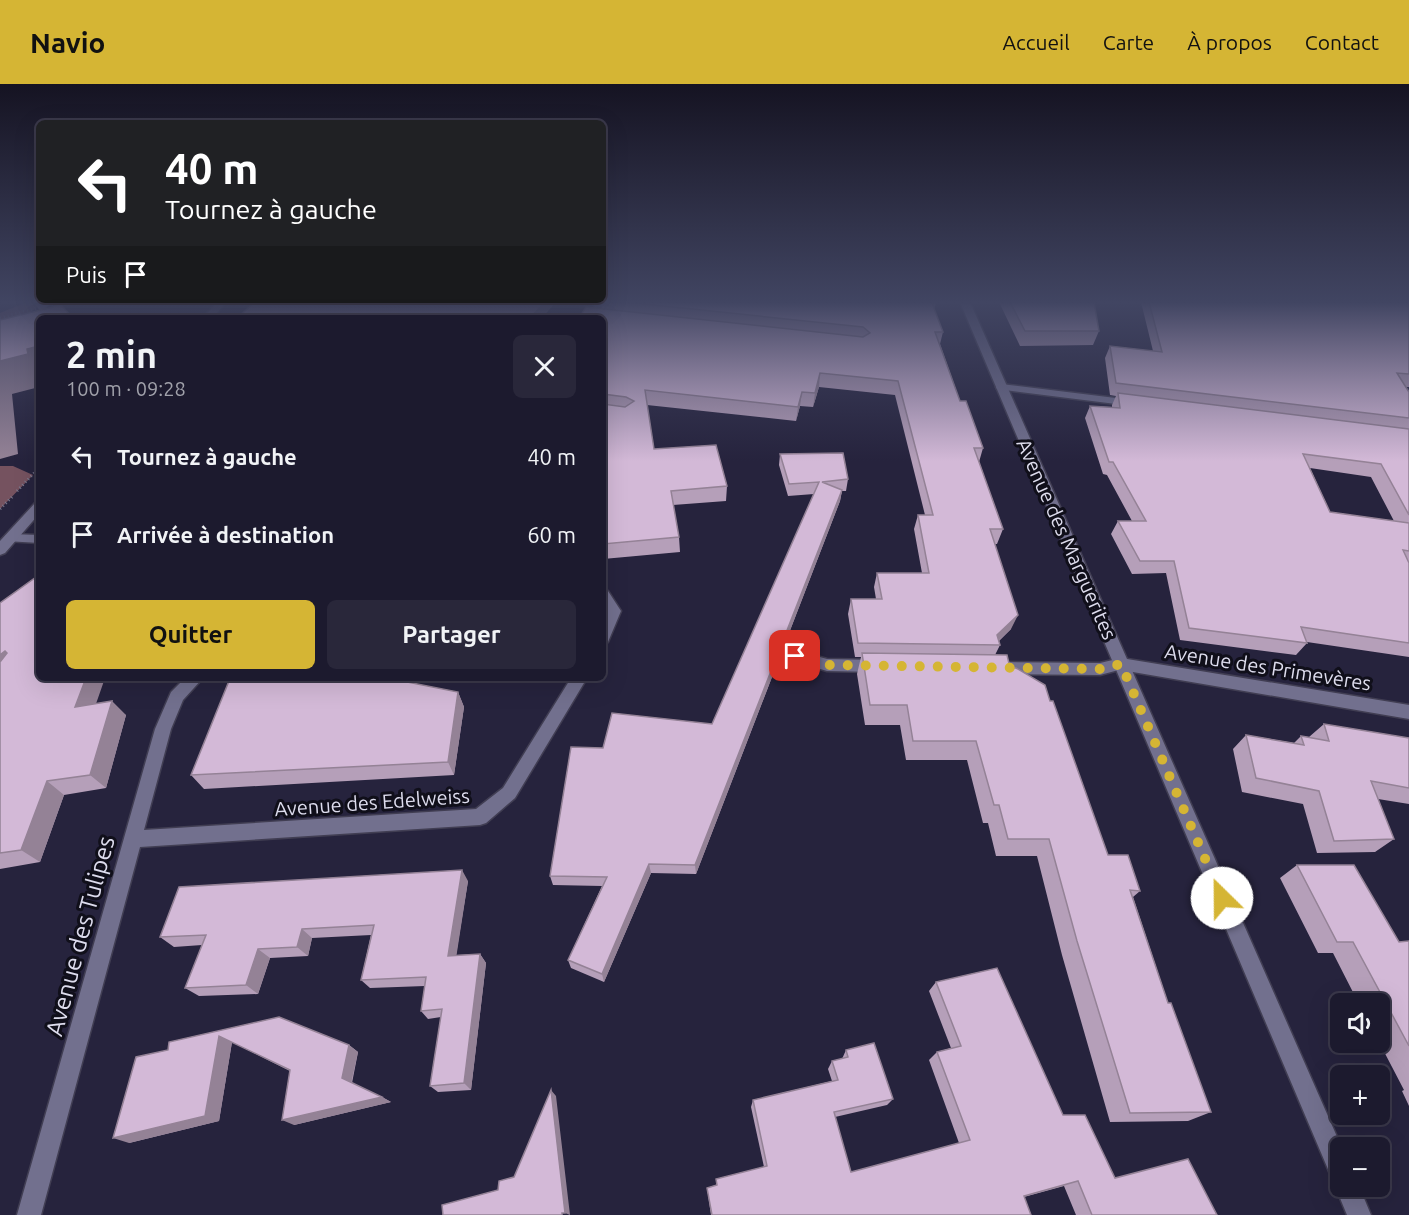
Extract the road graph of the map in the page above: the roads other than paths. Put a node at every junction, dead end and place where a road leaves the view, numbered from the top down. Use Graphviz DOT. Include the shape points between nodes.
graph roads {
  1 [pos="987,355"];
  2 [pos="1001,387"];
  3 [pos="1142,404"];
  4 [pos="36,509"];
  5 [pos="11,538"];
  6 [pos="36,539"];
  7 [pos="0,550"];
  8 [pos="606,599"];
  9 [pos="606,631"];
  10 [pos="795,656"];
  11 [pos="1121,664"];
  12 [pos="896,666"];
  13 [pos="976,667"];
  14 [pos="192,681"];
  15 [pos="577,681"];
  16 [pos="1409,712"];
  17 [pos="132,839"];
  18 [pos="1330,1148"];
  19 [pos="1352,1197"];
  20 [pos="29,1215"];
  21 [pos="1359,1215"];
  1 -- 2 [label="street, Avenue des Marguerites"];
  2 -- 3 [label="street"];
  2 -- 11 [label="street, Avenue des Marguerites"];
  4 -- 5 [label="street"];
  5 -- 6 [label="street"];
  5 -- 7 [label="street"];
  8 -- 9 [label="street" via="614,611"];
  10 -- 12 [label="street" via="827,665"];
  11 -- 13 [label="street, Avenue des Primevères" via="1100,669"];
  11 -- 16 [label="street, Avenue des Primevères"];
  11 -- 18 [label="street, Avenue des Marguerites"];
  14 -- 17 [label="street, Avenue des Tulipes" via="177,696 163,729"];
  15 -- 17 [label="street, Avenue des Edelweiss" via="509,793 480,817"];
  17 -- 20 [label="street, Avenue des Tulipes"];
  19 -- 21 [label="street"];
}
